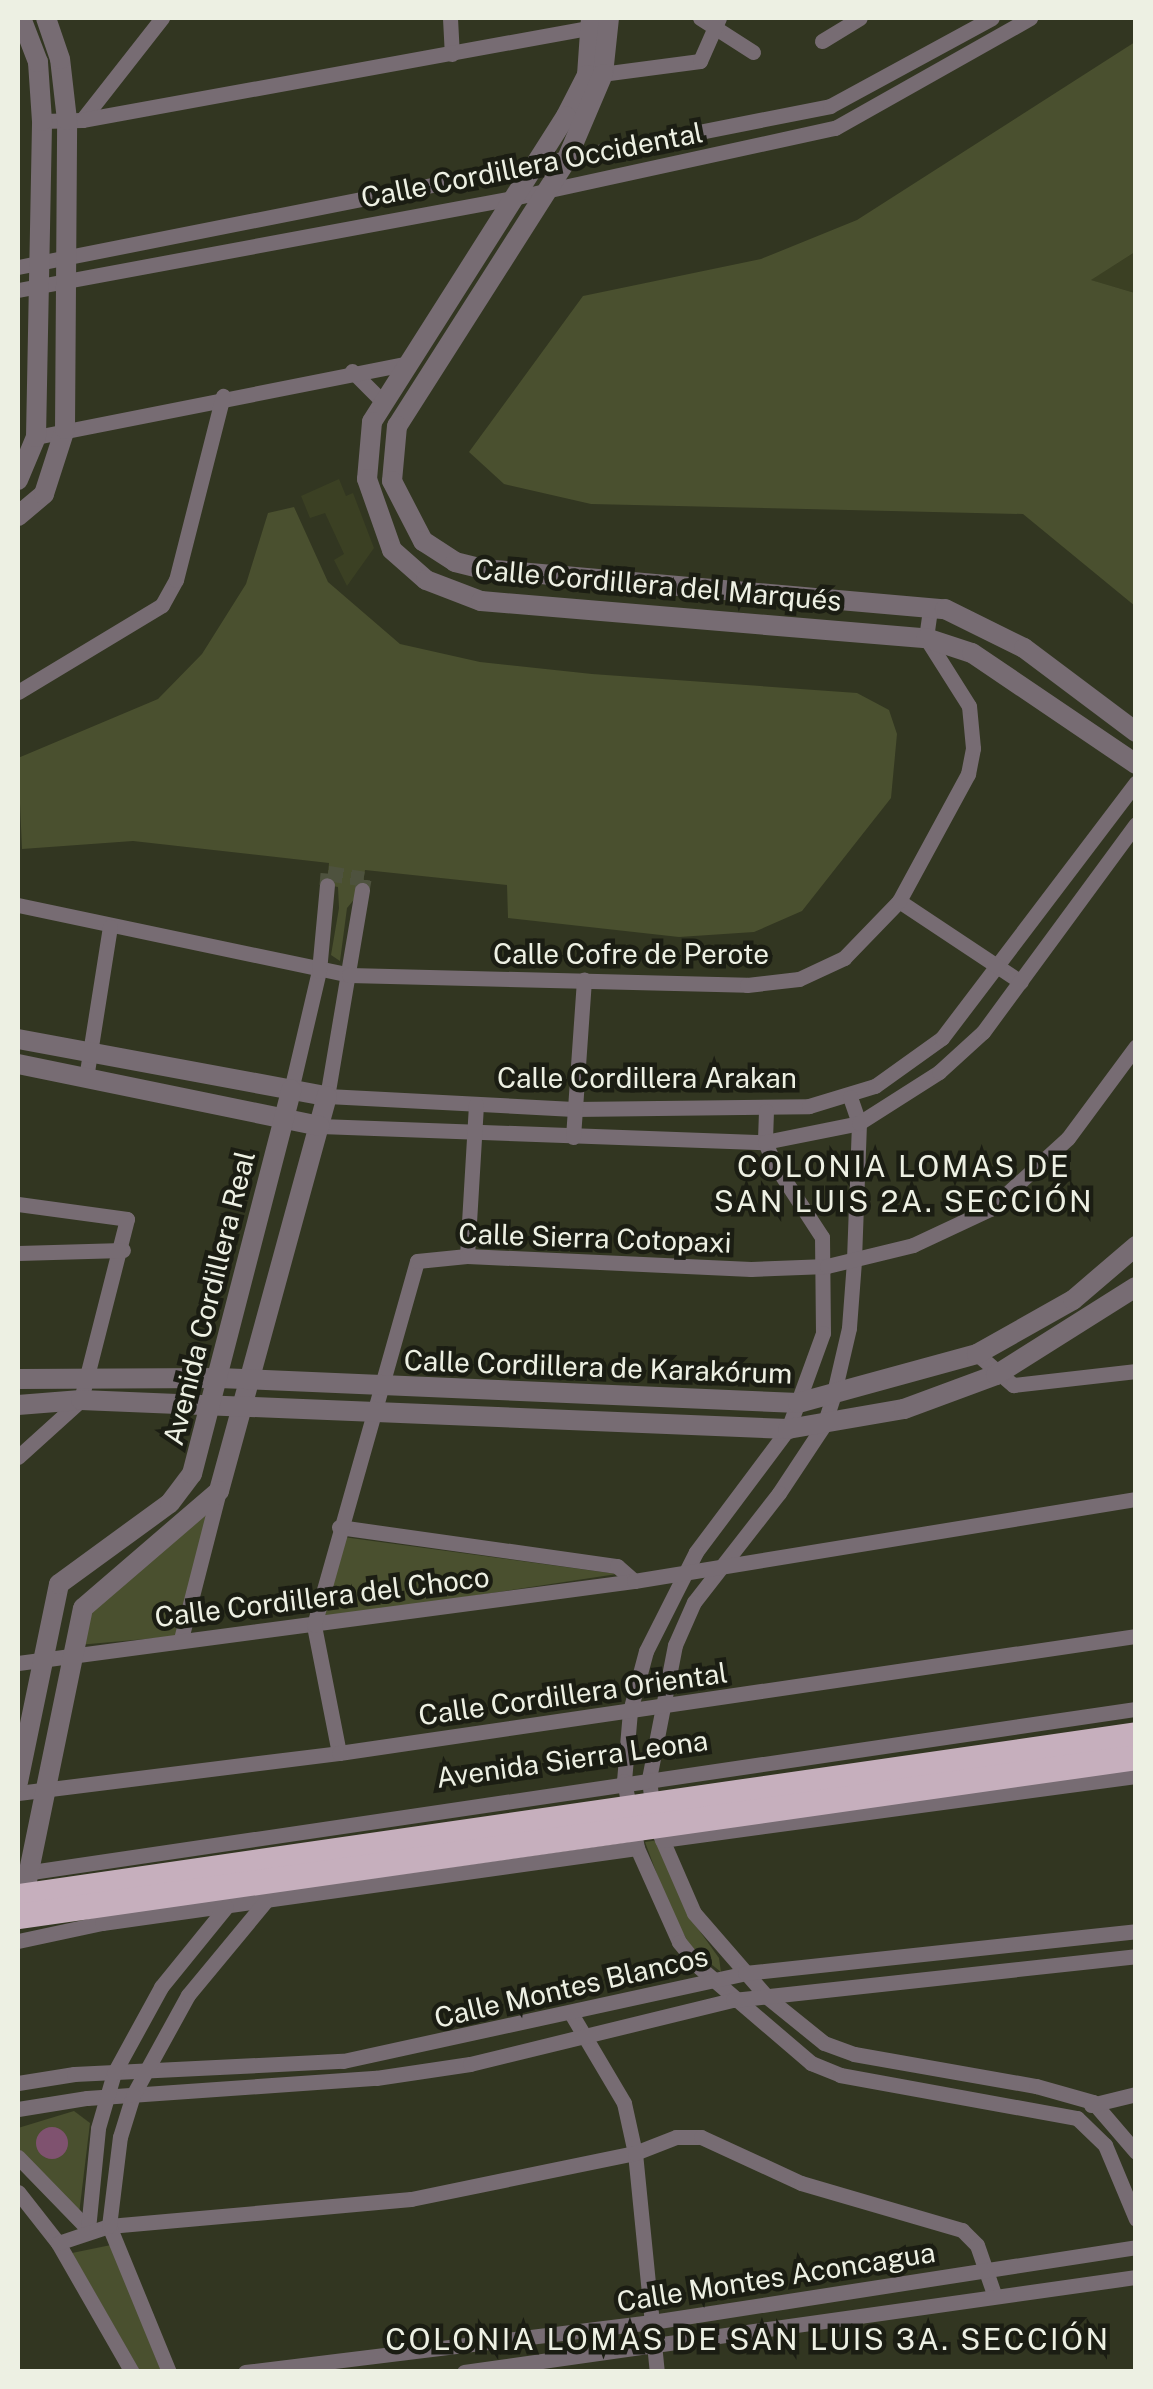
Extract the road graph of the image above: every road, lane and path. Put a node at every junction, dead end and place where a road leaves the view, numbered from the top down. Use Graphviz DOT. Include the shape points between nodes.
graph roads {
  1 [pos="22,18"];
  2 [pos="46,18"];
  3 [pos="162,18"];
  4 [pos="450,18"];
  5 [pos="700,18"];
  6 [pos="860,18"];
  7 [pos="992,18"];
  8 [pos="1030,18"];
  9 [pos="598,21"];
  10 [pos="718,25"];
  11 [pos="822,40"];
  12 [pos="753,52"];
  13 [pos="452,54"];
  14 [pos="595,75"];
  15 [pos="830,106"];
  16 [pos="75,120"];
  17 [pos="42,121"];
  18 [pos="836,128"];
  19 [pos="566,161"];
  20 [pos="531,168"];
  21 [pos="550,190"];
  22 [pos="513,198"];
  23 [pos="484,241"];
  24 [pos="67,256"];
  25 [pos="506,260"];
  26 [pos="41,262"];
  27 [pos="18,266"];
  28 [pos="67,278"];
  29 [pos="40,285"];
  30 [pos="18,290"];
  31 [pos="404,364"];
  32 [pos="352,371"];
  33 [pos="223,396"];
  34 [pos="381,400"];
  35 [pos="65,430"];
  36 [pos="36,437"];
  37 [pos="18,480"];
  38 [pos="18,516"];
  39 [pos="406,517"];
  40 [pos="381,530"];
  41 [pos="732,587"];
  42 [pos="930,608"];
  43 [pos="727,618"];
  44 [pos="926,638"];
  45 [pos="18,692"];
  46 [pos="1136,732"];
  47 [pos="1136,764"];
  48 [pos="1136,782"];
  49 [pos="1136,824"];
  50 [pos="327,885"];
  51 [pos="362,890"];
  52 [pos="899,901"];
  53 [pos="18,905"];
  54 [pos="110,926"];
  55 [pos="999,968"];
  56 [pos="320,971"];
  57 [pos="349,975"];
  58 [pos="584,979"];
  59 [pos="1021,982"];
  60 [pos="18,1040"];
  61 [pos="1136,1046"];
  62 [pos="92,1052"];
  63 [pos="18,1064"];
  64 [pos="86,1078"];
  65 [pos="291,1090"];
  66 [pos="327,1096"];
  67 [pos="850,1096"];
  68 [pos="476,1104"];
  69 [pos="574,1109"];
  70 [pos="766,1110"];
  71 [pos="244,1112"];
  72 [pos="283,1121"];
  73 [pos="859,1123"];
  74 [pos="320,1126"];
  75 [pos="474,1132"];
  76 [pos="572,1137"];
  77 [pos="765,1142"];
  78 [pos="275,1154"];
  79 [pos="18,1204"];
  80 [pos="1136,1246"];
  81 [pos="124,1250"];
  82 [pos="18,1253"];
  83 [pos="467,1256"];
  84 [pos="854,1261"];
  85 [pos="828,1266"];
  86 [pos="1136,1287"];
  87 [pos="977,1354"];
  88 [pos="1136,1372"];
  89 [pos="89,1374"];
  90 [pos="996,1375"];
  91 [pos="18,1378"];
  92 [pos="219,1378"];
  93 [pos="251,1379"];
  94 [pos="377,1386"];
  95 [pos="833,1397"];
  96 [pos="81,1400"];
  97 [pos="798,1402"];
  98 [pos="18,1405"];
  99 [pos="211,1406"];
  100 [pos="243,1410"];
  101 [pos="371,1416"];
  102 [pos="824,1425"];
  103 [pos="788,1429"];
  104 [pos="18,1457"];
  105 [pos="219,1491"];
  106 [pos="1136,1499"];
  107 [pos="339,1528"];
  108 [pos="721,1562"];
  109 [pos="682,1574"];
  110 [pos="634,1581"];
  111 [pos="314,1626"];
  112 [pos="1136,1636"];
  113 [pos="181,1639"];
  114 [pos="42,1660"];
  115 [pos="68,1660"];
  116 [pos="18,1663"];
  117 [pos="660,1706"];
  118 [pos="1136,1709"];
  119 [pos="630,1711"];
  120 [pos="1136,1734"];
  121 [pos="339,1753"];
  122 [pos="1136,1757"];
  123 [pos="1136,1776"];
  124 [pos="624,1781"];
  125 [pos="18,1782"];
  126 [pos="835,1787"];
  127 [pos="45,1793"];
  128 [pos="18,1794"];
  129 [pos="644,1818"];
  130 [pos="74,1885"];
  131 [pos="24,1897"];
  132 [pos="265,1902"];
  133 [pos="226,1907"];
  134 [pos="1136,1931"];
  135 [pos="1136,1956"];
  136 [pos="744,1973"];
  137 [pos="709,1979"];
  138 [pos="767,1996"];
  139 [pos="733,2000"];
  140 [pos="572,2015"];
  141 [pos="582,2038"];
  142 [pos="145,2070"];
  143 [pos="114,2073"];
  144 [pos="18,2084"];
  145 [pos="1136,2094"];
  146 [pos="132,2095"];
  147 [pos="105,2097"];
  148 [pos="1094,2102"];
  149 [pos="18,2109"];
  150 [pos="1077,2118"];
  151 [pos="1136,2152"];
  152 [pos="635,2153"];
  153 [pos="18,2157"];
  154 [pos="18,2192"];
  155 [pos="1136,2219"];
  156 [pos="110,2226"];
  157 [pos="88,2229"];
  158 [pos="58,2243"];
  159 [pos="1136,2248"];
  160 [pos="988,2270"];
  161 [pos="1136,2277"];
  162 [pos="994,2294"];
  163 [pos="652,2322"];
  164 [pos="655,2347"];
  165 [pos="374,2354"];
  166 [pos="132,2372"];
  167 [pos="169,2372"];
  168 [pos="245,2372"];
  169 [pos="376,2372"];
  170 [pos="464,2372"];
  171 [pos="658,2372"];
  1 -- 17 [label="street" via="38,62"];
  2 -- 16 [label="street"];
  3 -- 16 [label="street"];
  4 -- 13 [label="street"];
  5 -- 10 [label="street"];
  6 -- 11 [label="street"];
  7 -- 15 [label="street, Calle Cordillera Occidental"];
  8 -- 18 [label="street, Calle Cordillera Occidental"];
  9 -- 13 [label="street"];
  9 -- 14 [label="street, Calle Cordillera del Marqués"];
  10 -- 12 [label="street"];
  10 -- 14 [label="street" via="700,60"];
  13 -- 16 [label="street"];
  14 -- 19 [label="street, Calle Cordillera del Marqués"];
  14 -- 20 [label="street, Calle Cordillera del Marqués"];
  15 -- 18 [label="street"];
  15 -- 19 [label="street, Calle Cordillera Occidental"];
  16 -- 17 [label="street"];
  16 -- 24 [label="street"];
  17 -- 26 [label="street"];
  18 -- 21 [label="street, Calle Cordillera Occidental"];
  19 -- 20 [label="street, Calle Cordillera Occidental"];
  19 -- 21 [label="street, Calle Cordillera del Marqués"];
  20 -- 22 [label="street, Calle Cordillera del Marqués"];
  20 -- 24 [label="street, Calle Cordillera Occidental"];
  21 -- 22 [label="street, Calle Cordillera Occidental"];
  21 -- 25 [label="street, Calle Cordillera del Marqués"];
  22 -- 23 [label="street, Calle Cordillera del Marqués"];
  22 -- 28 [label="street, Calle Cordillera Occidental"];
  23 -- 25 [label="street"];
  23 -- 31 [label="street, Calle Cordillera del Marqués"];
  24 -- 26 [label="street, Calle Cordillera Occidental"];
  24 -- 28 [label="street"];
  25 -- 39 [label="street, Calle Cordillera del Marqués" via="397,426 392,482"];
  26 -- 27 [label="street, Calle Cordillera Occidental"];
  26 -- 29 [label="street"];
  28 -- 29 [label="street, Calle Cordillera Occidental"];
  28 -- 35 [label="street"];
  29 -- 30 [label="street, Calle Cordillera Occidental"];
  29 -- 36 [label="street"];
  31 -- 32 [label="street"];
  31 -- 34 [label="street, Calle Cordillera del Marqués"];
  32 -- 33 [label="street"];
  32 -- 34 [label="street"];
  33 -- 35 [label="street"];
  33 -- 45 [label="street" via="176,580 162,606"];
  34 -- 40 [label="street, Calle Cordillera del Marqués" via="367,456"];
  35 -- 36 [label="street"];
  35 -- 38 [label="street" via="44,494"];
  36 -- 37 [label="street"];
  39 -- 40 [label="street"];
  39 -- 41 [label="street, Calle Cordillera del Marqués" via="423,541 455,562 484,569"];
  40 -- 43 [label="street, Calle Cordillera del Marqués" via="410,570 482,601"];
  41 -- 42 [label="street, Calle Cordillera del Marqués"];
  41 -- 43 [label="street"];
  42 -- 44 [label="street"];
  42 -- 46 [label="street, Calle Cordillera del Marqués" via="980,621"];
  43 -- 44 [label="street, Calle Cordillera del Marqués"];
  44 -- 47 [label="street, Calle Cordillera del Marqués" via="972,652"];
  44 -- 52 [label="street, Calle Cofre de Perote" via="968,706 973,748 957,799"];
  48 -- 55 [label="street, Calle Cordillera Arakan"];
  49 -- 59 [label="street, Calle Cordillera Arakan"];
  50 -- 56 [label="street, Avenida Cordillera Real"];
  51 -- 57 [label="street, Avenida Cordillera Real"];
  52 -- 55 [label="street"];
  52 -- 58 [label="street, Calle Cofre de Perote" via="844,958 799,979 748,985"];
  53 -- 54 [label="street, Calle Cofre de Perote"];
  54 -- 56 [label="street, Calle Cofre de Perote"];
  54 -- 62 [label="street"];
  55 -- 59 [label="street"];
  55 -- 67 [label="street, Calle Cordillera Arakan" via="942,1038"];
  56 -- 57 [label="street, Calle Cofre de Perote"];
  56 -- 65 [label="street, Avenida Cordillera Real"];
  57 -- 58 [label="street, Calle Cofre de Perote"];
  57 -- 66 [label="street, Avenida Cordillera Real"];
  58 -- 69 [label="street"];
  59 -- 73 [label="street, Calle Cordillera Arakan" via="984,1032 940,1072"];
  60 -- 62 [label="street, Calle Cordillera Arakan"];
  61 -- 84 [label="street, Calle Sierra Cotopaxi" via="1068,1138 990,1209 913,1245"];
  62 -- 64 [label="street"];
  62 -- 65 [label="street, Calle Cordillera Arakan"];
  63 -- 64 [label="street, Calle Cordillera Arakan"];
  64 -- 71 [label="street, Calle Cordillera Arakan"];
  65 -- 66 [label="street, Calle Cordillera Arakan"];
  65 -- 72 [label="street, Avenida Cordillera Real"];
  66 -- 68 [label="street, Calle Cordillera Arakan"];
  66 -- 74 [label="street, Avenida Cordillera Real"];
  67 -- 70 [label="street, Calle Cordillera Arakan"];
  67 -- 73 [label="street"];
  68 -- 69 [label="street, Calle Cordillera Arakan"];
  68 -- 75 [label="street"];
  69 -- 70 [label="street, Calle Cordillera Arakan"];
  69 -- 76 [label="street"];
  70 -- 77 [label="street"];
  71 -- 72 [label="street, Calle Cordillera Arakan"];
  71 -- 78 [label="street"];
  72 -- 74 [label="street, Calle Cordillera Arakan"];
  72 -- 78 [label="street, Avenida Cordillera Real"];
  73 -- 77 [label="street, Calle Cordillera Arakan"];
  73 -- 84 [label="street"];
  74 -- 75 [label="street, Calle Cordillera Arakan"];
  74 -- 93 [label="street, Avenida Cordillera Real"];
  75 -- 76 [label="street, Calle Cordillera Arakan"];
  75 -- 83 [label="street"];
  76 -- 77 [label="street, Calle Cordillera Arakan"];
  77 -- 85 [label="street" via="822,1237"];
  78 -- 92 [label="street, Avenida Cordillera Real"];
  79 -- 81 [label="street" via="127,1219"];
  80 -- 87 [label="street, Calle Cordillera de Karakórum" via="1073,1300"];
  81 -- 82 [label="street"];
  81 -- 89 [label="street"];
  83 -- 85 [label="street, Calle Sierra Cotopaxi" via="750,1269"];
  83 -- 94 [label="street, Calle Sierra Cotopaxi" via="417,1261"];
  84 -- 85 [label="street, Calle Sierra Cotopaxi"];
  84 -- 95 [label="street" via="849,1328"];
  85 -- 97 [label="street" via="823,1333"];
  86 -- 90 [label="street, Calle Cordillera de Karakórum"];
  87 -- 90 [label="street"];
  87 -- 95 [label="street, Calle Cordillera de Karakórum"];
  88 -- 90 [label="street" via="1044,1384 1012,1384"];
  89 -- 91 [label="street, Calle Cordillera de Karakórum"];
  89 -- 92 [label="street, Calle Cordillera de Karakórum"];
  89 -- 96 [label="street"];
  90 -- 102 [label="street, Calle Cordillera de Karakórum" via="904,1408"];
  92 -- 93 [label="street, Calle Cordillera de Karakórum"];
  92 -- 99 [label="street, Avenida Cordillera Real"];
  93 -- 94 [label="street, Calle Cordillera de Karakórum"];
  93 -- 100 [label="street, Avenida Cordillera Real"];
  94 -- 97 [label="street, Calle Cordillera de Karakórum"];
  94 -- 101 [label="street, Calle Sierra Cotopaxi"];
  95 -- 97 [label="street, Calle Cordillera de Karakórum"];
  95 -- 102 [label="street"];
  96 -- 98 [label="street, Calle Cordillera de Karakórum"];
  96 -- 99 [label="street, Calle Cordillera de Karakórum"];
  96 -- 104 [label="street"];
  97 -- 103 [label="street"];
  99 -- 100 [label="street, Calle Cordillera de Karakórum"];
  99 -- 114 [label="street, Avenida Cordillera Real" via="185,1486 59,1584"];
  100 -- 101 [label="street, Calle Cordillera de Karakórum"];
  100 -- 105 [label="street, Avenida Cordillera Real"];
  101 -- 103 [label="street, Calle Cordillera de Karakórum"];
  101 -- 107 [label="street, Calle Sierra Cotopaxi"];
  102 -- 103 [label="street, Calle Cordillera de Karakórum"];
  102 -- 108 [label="street"];
  103 -- 109 [label="street"];
  105 -- 113 [label="street, Avenida Cordillera Real"];
  105 -- 115 [label="street" via="91,1597"];
  106 -- 108 [label="street, Calle Cordillera del Choco"];
  107 -- 110 [label="street, Calle Cordillera del Choco" via="618,1566"];
  107 -- 111 [label="street, Calle Sierra Cotopaxi"];
  108 -- 109 [label="street, Calle Cordillera del Choco"];
  108 -- 117 [label="street" via="674,1645"];
  109 -- 110 [label="street, Calle Cordillera del Choco"];
  109 -- 119 [label="street" via="646,1650"];
  110 -- 111 [label="street, Calle Cordillera del Choco"];
  111 -- 113 [label="street, Calle Cordillera del Choco"];
  111 -- 121 [label="street, Calle Sierra Cotopaxi"];
  112 -- 117 [label="street, Calle Cordillera Oriental"];
  113 -- 115 [label="street, Calle Cordillera del Choco"];
  114 -- 115 [label="street, Calle Cordillera del Choco"];
  114 -- 116 [label="street, Calle Cordillera del Choco"];
  114 -- 125 [label="street, Avenida Cordillera Real"];
  115 -- 127 [label="street"];
  117 -- 119 [label="street, Calle Cordillera Oriental"];
  117 -- 129 [label="street"];
  118 -- 129 [label="street, Avenida Sierra Leona"];
  119 -- 121 [label="street, Calle Cordillera Oriental"];
  119 -- 124 [label="street"];
  120 -- 126 [label="highway, Avenida Sierra Leona"];
  121 -- 127 [label="street, Calle Cordillera Oriental"];
  122 -- 126 [label="highway, Avenida Sierra Leona"];
  123 -- 129 [label="street, Avenida Sierra Leona"];
  124 -- 129 [label="street"];
  124 -- 129 [label="street, Avenida Sierra Leona"];
  124 -- 131 [label="street, Avenida Sierra Leona"];
  126 -- 129 [label="highway, Avenida Sierra Leona"];
  127 -- 128 [label="street, Calle Cordillera Oriental"];
  127 -- 131 [label="street"];
  129 -- 130 [label="highway, Avenida Sierra Leona"];
  129 -- 131 [label="highway, Avenida Sierra Leona"];
  129 -- 132 [label="street, Avenida Sierra Leona"];
  129 -- 136 [label="street" via="694,1914"];
  129 -- 137 [label="street" via="679,1942"];
  130 -- 131 [label="highway"];
  130 -- 131 [label="highway, Avenida Sierra Leona"];
  131 -- 133 [label="street, Avenida Sierra Leona"];
  132 -- 133 [label="street, Avenida Sierra Leona"];
  132 -- 142 [label="street" via="188,1995"];
  133 -- 143 [label="street" via="161,1987"];
  134 -- 136 [label="street, Calle Montes Blancos"];
  135 -- 138 [label="street, Calle Montes Blancos"];
  136 -- 137 [label="street, Calle Montes Blancos"];
  136 -- 138 [label="street"];
  137 -- 139 [label="street"];
  137 -- 140 [label="street, Calle Montes Blancos"];
  138 -- 139 [label="street, Calle Montes Blancos"];
  138 -- 148 [label="street" via="824,2042 854,2054"];
  139 -- 141 [label="street, Calle Montes Blancos"];
  139 -- 150 [label="street" via="811,2063 840,2075"];
  140 -- 141 [label="street"];
  140 -- 142 [label="street, Calle Montes Blancos" via="343,2061"];
  141 -- 146 [label="street, Calle Montes Blancos" via="470,2064 341,2083"];
  141 -- 152 [label="street" via="614,2078"];
  142 -- 143 [label="street, Calle Montes Blancos"];
  142 -- 146 [label="street"];
  143 -- 144 [label="street, Calle Montes Blancos"];
  143 -- 147 [label="street"];
  145 -- 148 [label="street"];
  146 -- 147 [label="street, Calle Montes Blancos"];
  146 -- 156 [label="street"];
  147 -- 149 [label="street, Calle Montes Blancos"];
  147 -- 157 [label="street"];
  148 -- 150 [label="street"];
  148 -- 151 [label="street"];
  150 -- 155 [label="street" via="1105,2146"];
  152 -- 156 [label="street" via="411,2199"];
  152 -- 160 [label="street" via="676,2137 701,2137 801,2183 962,2230"];
  152 -- 163 [label="street"];
  153 -- 157 [label="street"];
  154 -- 158 [label="street"];
  156 -- 157 [label="street"];
  156 -- 167 [label="street"];
  157 -- 158 [label="street"];
  158 -- 166 [label="street"];
  159 -- 160 [label="street, Calle Montes Aconcagua"];
  160 -- 162 [label="street"];
  160 -- 163 [label="street, Calle Montes Aconcagua"];
  161 -- 162 [label="street, Calle Montes Aconcagua"];
  162 -- 164 [label="street, Calle Montes Aconcagua"];
  163 -- 164 [label="street"];
  163 -- 165 [label="street, Calle Montes Aconcagua"];
  164 -- 170 [label="street, Calle Montes Aconcagua"];
  164 -- 171 [label="street"];
  165 -- 168 [label="street, Calle Montes Aconcagua"];
  165 -- 169 [label="street"];
}
